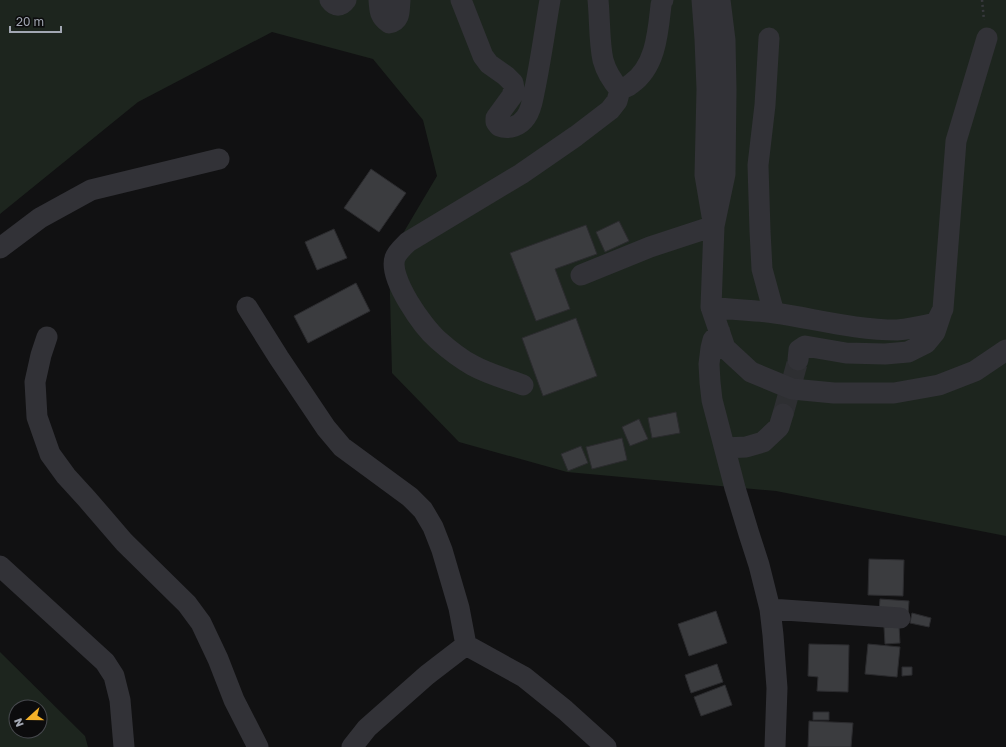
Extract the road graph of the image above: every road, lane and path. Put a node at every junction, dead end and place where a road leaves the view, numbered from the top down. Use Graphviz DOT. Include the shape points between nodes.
graph roads {
  1 [pos="330,0"];
  2 [pos="346,0"];
  3 [pos="379,0"];
  4 [pos="400,0"];
  5 [pos="461,0"];
  6 [pos="550,0"];
  7 [pos="598,0"];
  8 [pos="663,0"];
  9 [pos="702,0"];
  10 [pos="720,0"];
  11 [pos="769,38"];
  12 [pos="986,38"];
  13 [pos="620,90"];
  14 [pos="219,159"];
  15 [pos="714,226"];
  16 [pos="0,248"];
  17 [pos="581,275"];
  18 [pos="247,307"];
  19 [pos="711,307"];
  20 [pos="943,309"];
  21 [pos="774,313"];
  22 [pos="720,332"];
  23 [pos="47,337"];
  24 [pos="1006,350"];
  25 [pos="798,360"];
  26 [pos="524,385"];
  27 [pos="783,414"];
  28 [pos="725,448"];
  29 [pos="0,566"];
  30 [pos="770,609"];
  31 [pos="900,618"];
  32 [pos="466,645"];
  33 [pos="124,747"];
  34 [pos="258,747"];
  35 [pos="352,747"];
  36 [pos="606,747"];
  37 [pos="775,747"];
  1 -- 2 [label="street" via="333,4 340,5"];
  3 -- 4 [label="street" via="381,15 389,23 397,19"];
  5 -- 6 [label="street" via="483,56 513,83 512,96 496,118 499,126 507,128 522,122 530,109"];
  7 -- 13 [label="street" via="603,59"];
  8 -- 13 [label="street" via="652,55 644,71 630,85"];
  9 -- 15 [label="street" via="707,89 705,175"];
  10 -- 15 [label="street" via="725,40 725,174"];
  11 -- 21 [label="street" via="758,165 762,269"];
  12 -- 20 [label="street" via="956,141"];
  13 -- 26 [label="street" via="617,101 610,110 576,136 521,174 408,242 394,259 395,274 401,290 437,339 472,365"];
  14 -- 16 [label="street" via="91,190 40,218"];
  15 -- 17 [label="street" via="650,247"];
  15 -- 19 [label="street"];
  18 -- 32 [label="street" via="326,428 342,447 410,497 423,510 442,550 459,608"];
  19 -- 21 [label="street"];
  19 -- 22 [label="street"];
  20 -- 21 [label="street" via="936,323 898,330 863,328"];
  20 -- 25 [label="street" via="935,332 926,343 908,352 846,353 805,346 799,350"];
  22 -- 24 [label="street" via="725,348 751,372 792,389 834,393 894,393 939,386 975,371"];
  22 -- 28 [label="street" via="713,340 710,370 712,400"];
  23 -- 34 [label="street" via="40,355 35,382 37,417 50,454 124,542 186,604 201,623 234,700"];
  27 -- 28 [label="street" via="779,427 763,442 746,447"];
  28 -- 30 [label="street"];
  29 -- 33 [label="street" via="105,662 114,676 120,700"];
  30 -- 31 [label="street"];
  30 -- 37 [label="street" via="777,688"];
  32 -- 35 [label="street" via="427,675 367,728"];
  32 -- 36 [label="street" via="524,677"];
}
